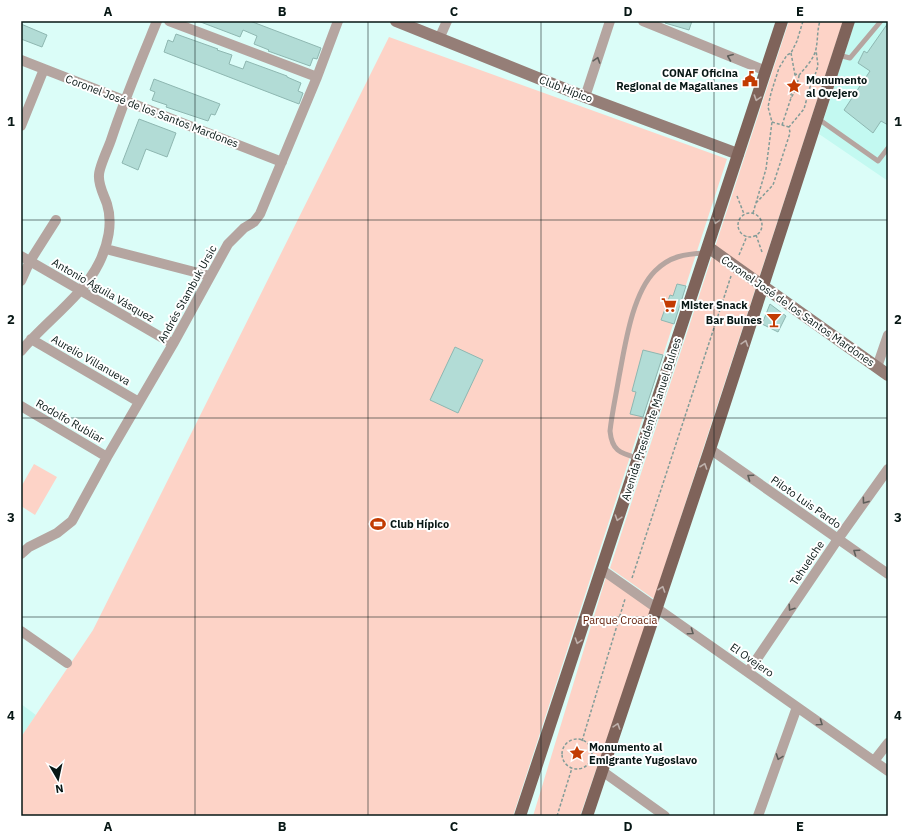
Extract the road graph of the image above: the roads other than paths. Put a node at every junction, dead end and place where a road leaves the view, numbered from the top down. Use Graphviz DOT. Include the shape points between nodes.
graph roads {
  1 [pos="157,21"];
  2 [pos="169,21"];
  3 [pos="338,21"];
  4 [pos="396,21"];
  5 [pos="447,21"];
  6 [pos="610,21"];
  7 [pos="643,21"];
  8 [pos="782,21"];
  9 [pos="849,21"];
  10 [pos="881,21"];
  11 [pos="439,39"];
  12 [pos="838,55"];
  13 [pos="21,60"];
  14 [pos="44,69"];
  15 [pos="766,71"];
  16 [pos="317,78"];
  17 [pos="585,97"];
  18 [pos="124,100"];
  19 [pos="817,118"];
  20 [pos="21,126"];
  21 [pos="888,148"];
  22 [pos="738,154"];
  23 [pos="282,162"];
  24 [pos="56,220"];
  25 [pos="106,249"];
  26 [pos="707,250"];
  27 [pos="26,258"];
  28 [pos="210,276"];
  29 [pos="21,282"];
  30 [pos="763,286"];
  31 [pos="79,291"];
  32 [pos="888,335"];
  33 [pos="31,339"];
  34 [pos="173,344"];
  35 [pos="21,351"];
  36 [pos="877,368"];
  37 [pos="888,375"];
  38 [pos="139,402"];
  39 [pos="21,406"];
  40 [pos="710,449"];
  41 [pos="107,457"];
  42 [pos="638,458"];
  43 [pos="888,469"];
  44 [pos="838,539"];
  45 [pos="21,554"];
  46 [pos="602,569"];
  47 [pos="888,574"];
  48 [pos="656,607"];
  49 [pos="21,631"];
  50 [pos="67,664"];
  51 [pos="748,672"];
  52 [pos="797,707"];
  53 [pos="888,743"];
  54 [pos="874,761"];
  55 [pos="888,770"];
  56 [pos="602,771"];
  57 [pos="520,816"];
  58 [pos="587,816"];
  59 [pos="665,816"];
  60 [pos="758,816"];
  1 -- 18 [label="street"];
  2 -- 16 [label="street"];
  3 -- 16 [label="street, Andrés Stambuk Ursic"];
  4 -- 11 [label="street, Club Hípico"];
  5 -- 11 [label="street"];
  17 -- 6 [label="street, one-way"];
  15 -- 7 [label="street, one-way"];
  8 -- 15 [label="main road, Avenida Presidente Manuel Bulnes"];
  9 -- 12 [label="main road"];
  10 -- 12 [label="lane" via="850,58"];
  11 -- 17 [label="street, Club Hípico"];
  12 -- 19 [label="main road"];
  13 -- 14 [label="street, Coronel José de los Santos Mardones"];
  14 -- 18 [label="street, Coronel José de los Santos Mardones"];
  14 -- 20 [label="street"];
  15 -- 22 [label="main road, Avenida Presidente Manuel Bulnes, one-way"];
  16 -- 23 [label="street, Andrés Stambuk Ursic"];
  17 -- 22 [label="street, Club Hípico"];
  18 -- 23 [label="street, Coronel José de los Santos Mardones"];
  18 -- 25 [label="street" via="99,174 110,216"];
  19 -- 21 [label="lane" via="878,161"];
  19 -- 30 [label="main road"];
  22 -- 26 [label="main road, Avenida Presidente Manuel Bulnes, one-way"];
  23 -- 28 [label="street, Andrés Stambuk Ursic" via="260,214 228,244"];
  24 -- 27 [label="street"];
  25 -- 28 [label="street"];
  25 -- 31 [label="street" via="90,279"];
  26 -- 30 [label="street, Coronel José de los Santos Mardones"];
  26 -- 42 [label="main road, Avenida Presidente Manuel Bulnes"];
  26 -- 42 [label="lane" via="669,260 649,278 636,301 626,338 610,431 612,443 621,454"];
  27 -- 29 [label="street"];
  27 -- 31 [label="street, Antonio Águila Vásquez"];
  28 -- 34 [label="street, Andrés Stambuk Ursic"];
  30 -- 36 [label="street, Coronel José de los Santos Mardones"];
  40 -- 30 [label="main road, one-way"];
  31 -- 33 [label="street"];
  31 -- 34 [label="street, Antonio Águila Vásquez"];
  32 -- 36 [label="street"];
  33 -- 35 [label="street"];
  33 -- 38 [label="street, Aurelio Villanueva"];
  34 -- 38 [label="street, Andrés Stambuk Ursic"];
  36 -- 37 [label="street, Coronel José de los Santos Mardones"];
  38 -- 41 [label="street, Andrés Stambuk Ursic"];
  39 -- 41 [label="street, Rodolfo Rubliar"];
  44 -- 40 [label="street, Piloto Luis Pardo, one-way"];
  48 -- 40 [label="main road, one-way"];
  41 -- 45 [label="street, Andrés Stambuk Ursic" via="72,520 57,533 29,547"];
  42 -- 46 [label="main road, Avenida Presidente Manuel Bulnes, one-way"];
  43 -- 44 [label="street, Tehuelche, one-way"];
  47 -- 44 [label="street, Piloto Luis Pardo, one-way"];
  44 -- 51 [label="street, Tehuelche, one-way"];
  46 -- 48 [label="street, El Ovejero"];
  46 -- 57 [label="main road, Avenida Presidente Manuel Bulnes, one-way"];
  48 -- 51 [label="street, El Ovejero, one-way"];
  56 -- 48 [label="main road, one-way"];
  49 -- 50 [label="street"];
  51 -- 52 [label="street, El Ovejero"];
  52 -- 54 [label="street, El Ovejero, one-way"];
  52 -- 60 [label="street, one-way"];
  53 -- 54 [label="street"];
  54 -- 55 [label="street, El Ovejero"];
  56 -- 58 [label="main road"];
  56 -- 59 [label="street"];
}
